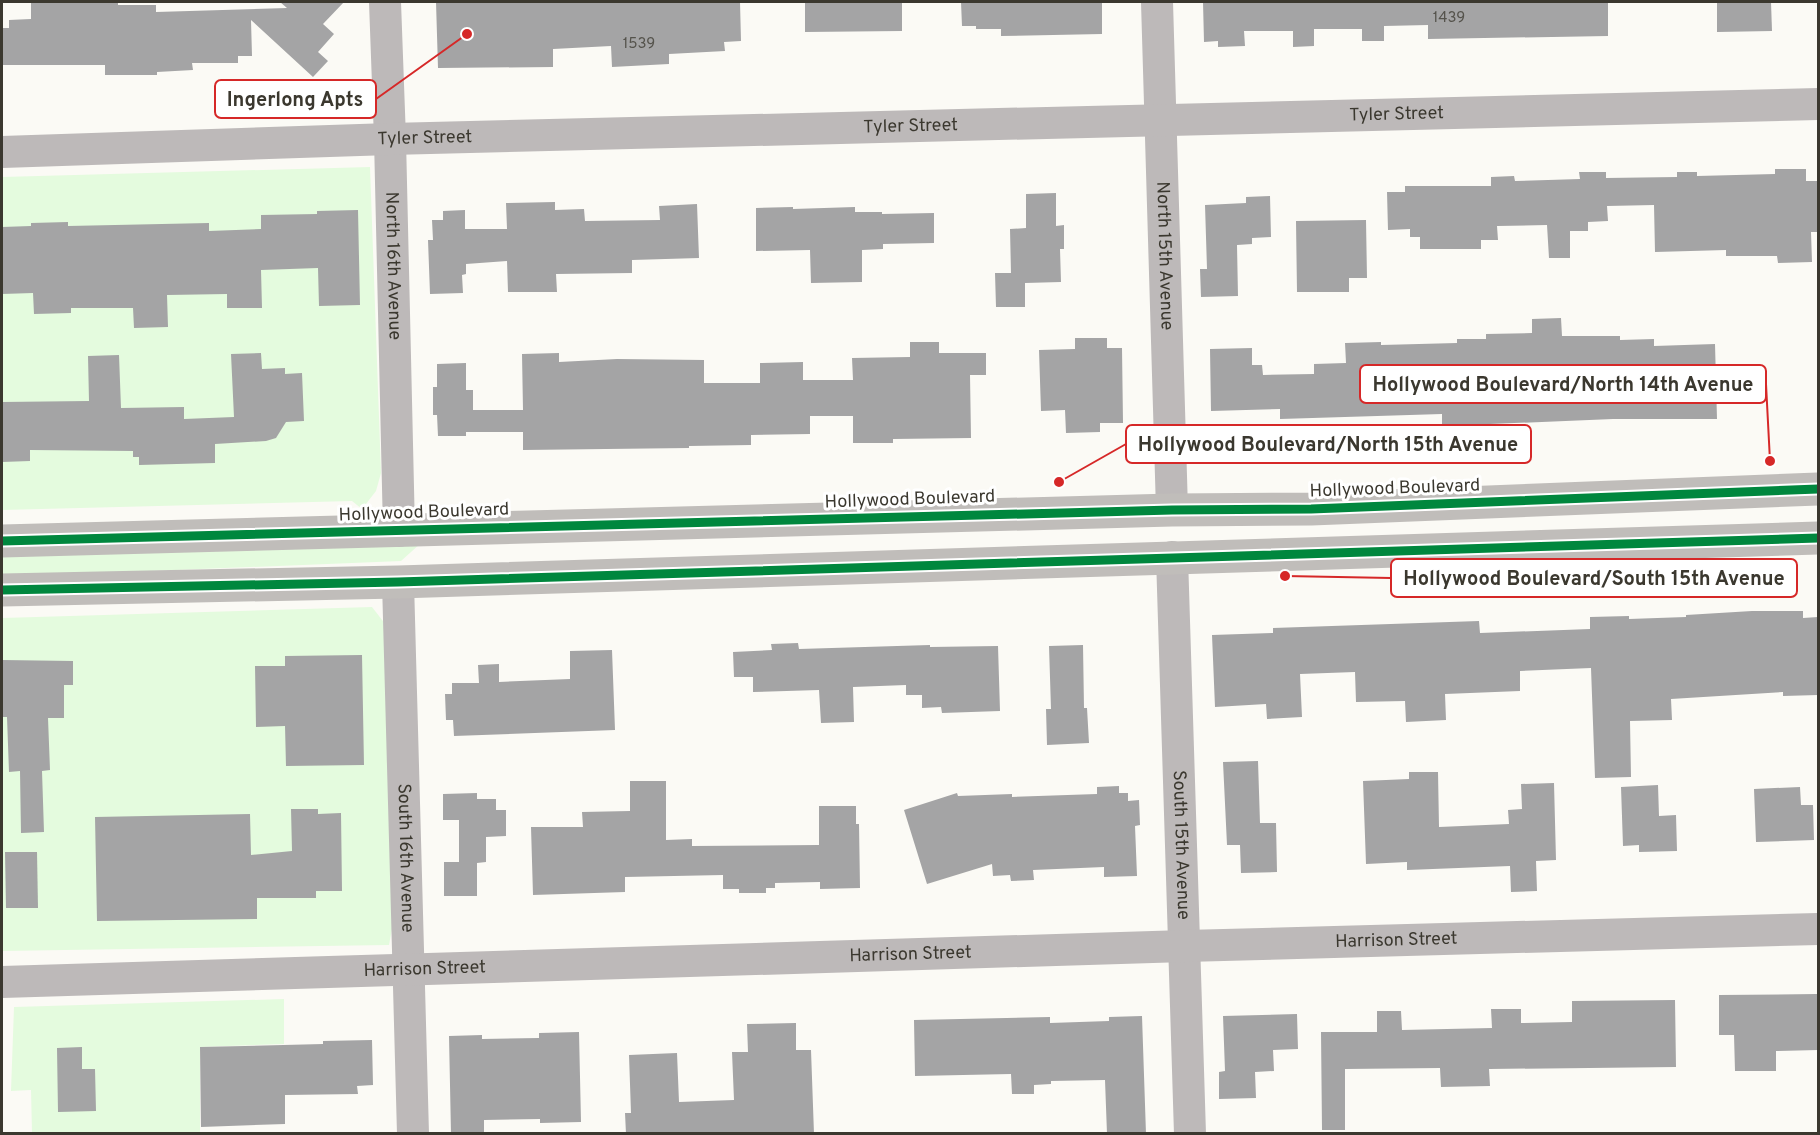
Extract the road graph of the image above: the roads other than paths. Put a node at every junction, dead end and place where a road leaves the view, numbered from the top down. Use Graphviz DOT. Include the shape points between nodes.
graph roads {
  1 [pos="385,2"];
  2 [pos="1156,2"];
  3 [pos="1818,104"];
  4 [pos="1160,121"];
  5 [pos="390,139"];
  6 [pos="2,152"];
  7 [pos="1818,489"];
  8 [pos="1311,509"];
  9 [pos="1172,510"];
  10 [pos="466,528"];
  11 [pos="399,531"];
  12 [pos="1818,538"];
  13 [pos="2,541"];
  14 [pos="1172,557"];
  15 [pos="1022,562"];
  16 [pos="398,582"];
  17 [pos="2,590"];
  18 [pos="1818,929"];
  19 [pos="1185,946"];
  20 [pos="409,971"];
  21 [pos="2,982"];
  22 [pos="413,1134"];
  23 [pos="1190,1134"];
  1 -- 5 [label="street, North 16th Avenue"];
  2 -- 4 [label="street, North 15th Avenue"];
  3 -- 4 [label="street, Tyler Street"];
  4 -- 5 [label="street, Tyler Street"];
  4 -- 9 [label="street, North 15th Avenue"];
  5 -- 6 [label="street, Tyler Street"];
  5 -- 11 [label="street, North 16th Avenue"];
  7 -- 8 [label="main road, Hollywood Boulevard"];
  8 -- 9 [label="main road, Hollywood Boulevard"];
  8 -- 14 [label="main road" via="1212,536"];
  9 -- 10 [label="main road, Hollywood Boulevard"];
  9 -- 15 [label="main road" via="1136,529"];
  10 -- 11 [label="main road, Hollywood Boulevard"];
  10 -- 16 [label="main road" via="435,544"];
  11 -- 13 [label="main road, Hollywood Boulevard"];
  12 -- 14 [label="main road"];
  14 -- 15 [label="main road"];
  14 -- 19 [label="street, South 15th Avenue"];
  15 -- 16 [label="main road"];
  16 -- 17 [label="main road"];
  16 -- 20 [label="street, South 16th Avenue"];
  18 -- 19 [label="street, Harrison Street"];
  19 -- 20 [label="street, Harrison Street"];
  19 -- 23 [label="street, South 15th Avenue"];
  20 -- 21 [label="street, Harrison Street"];
  20 -- 22 [label="street, South 16th Avenue"];
}
